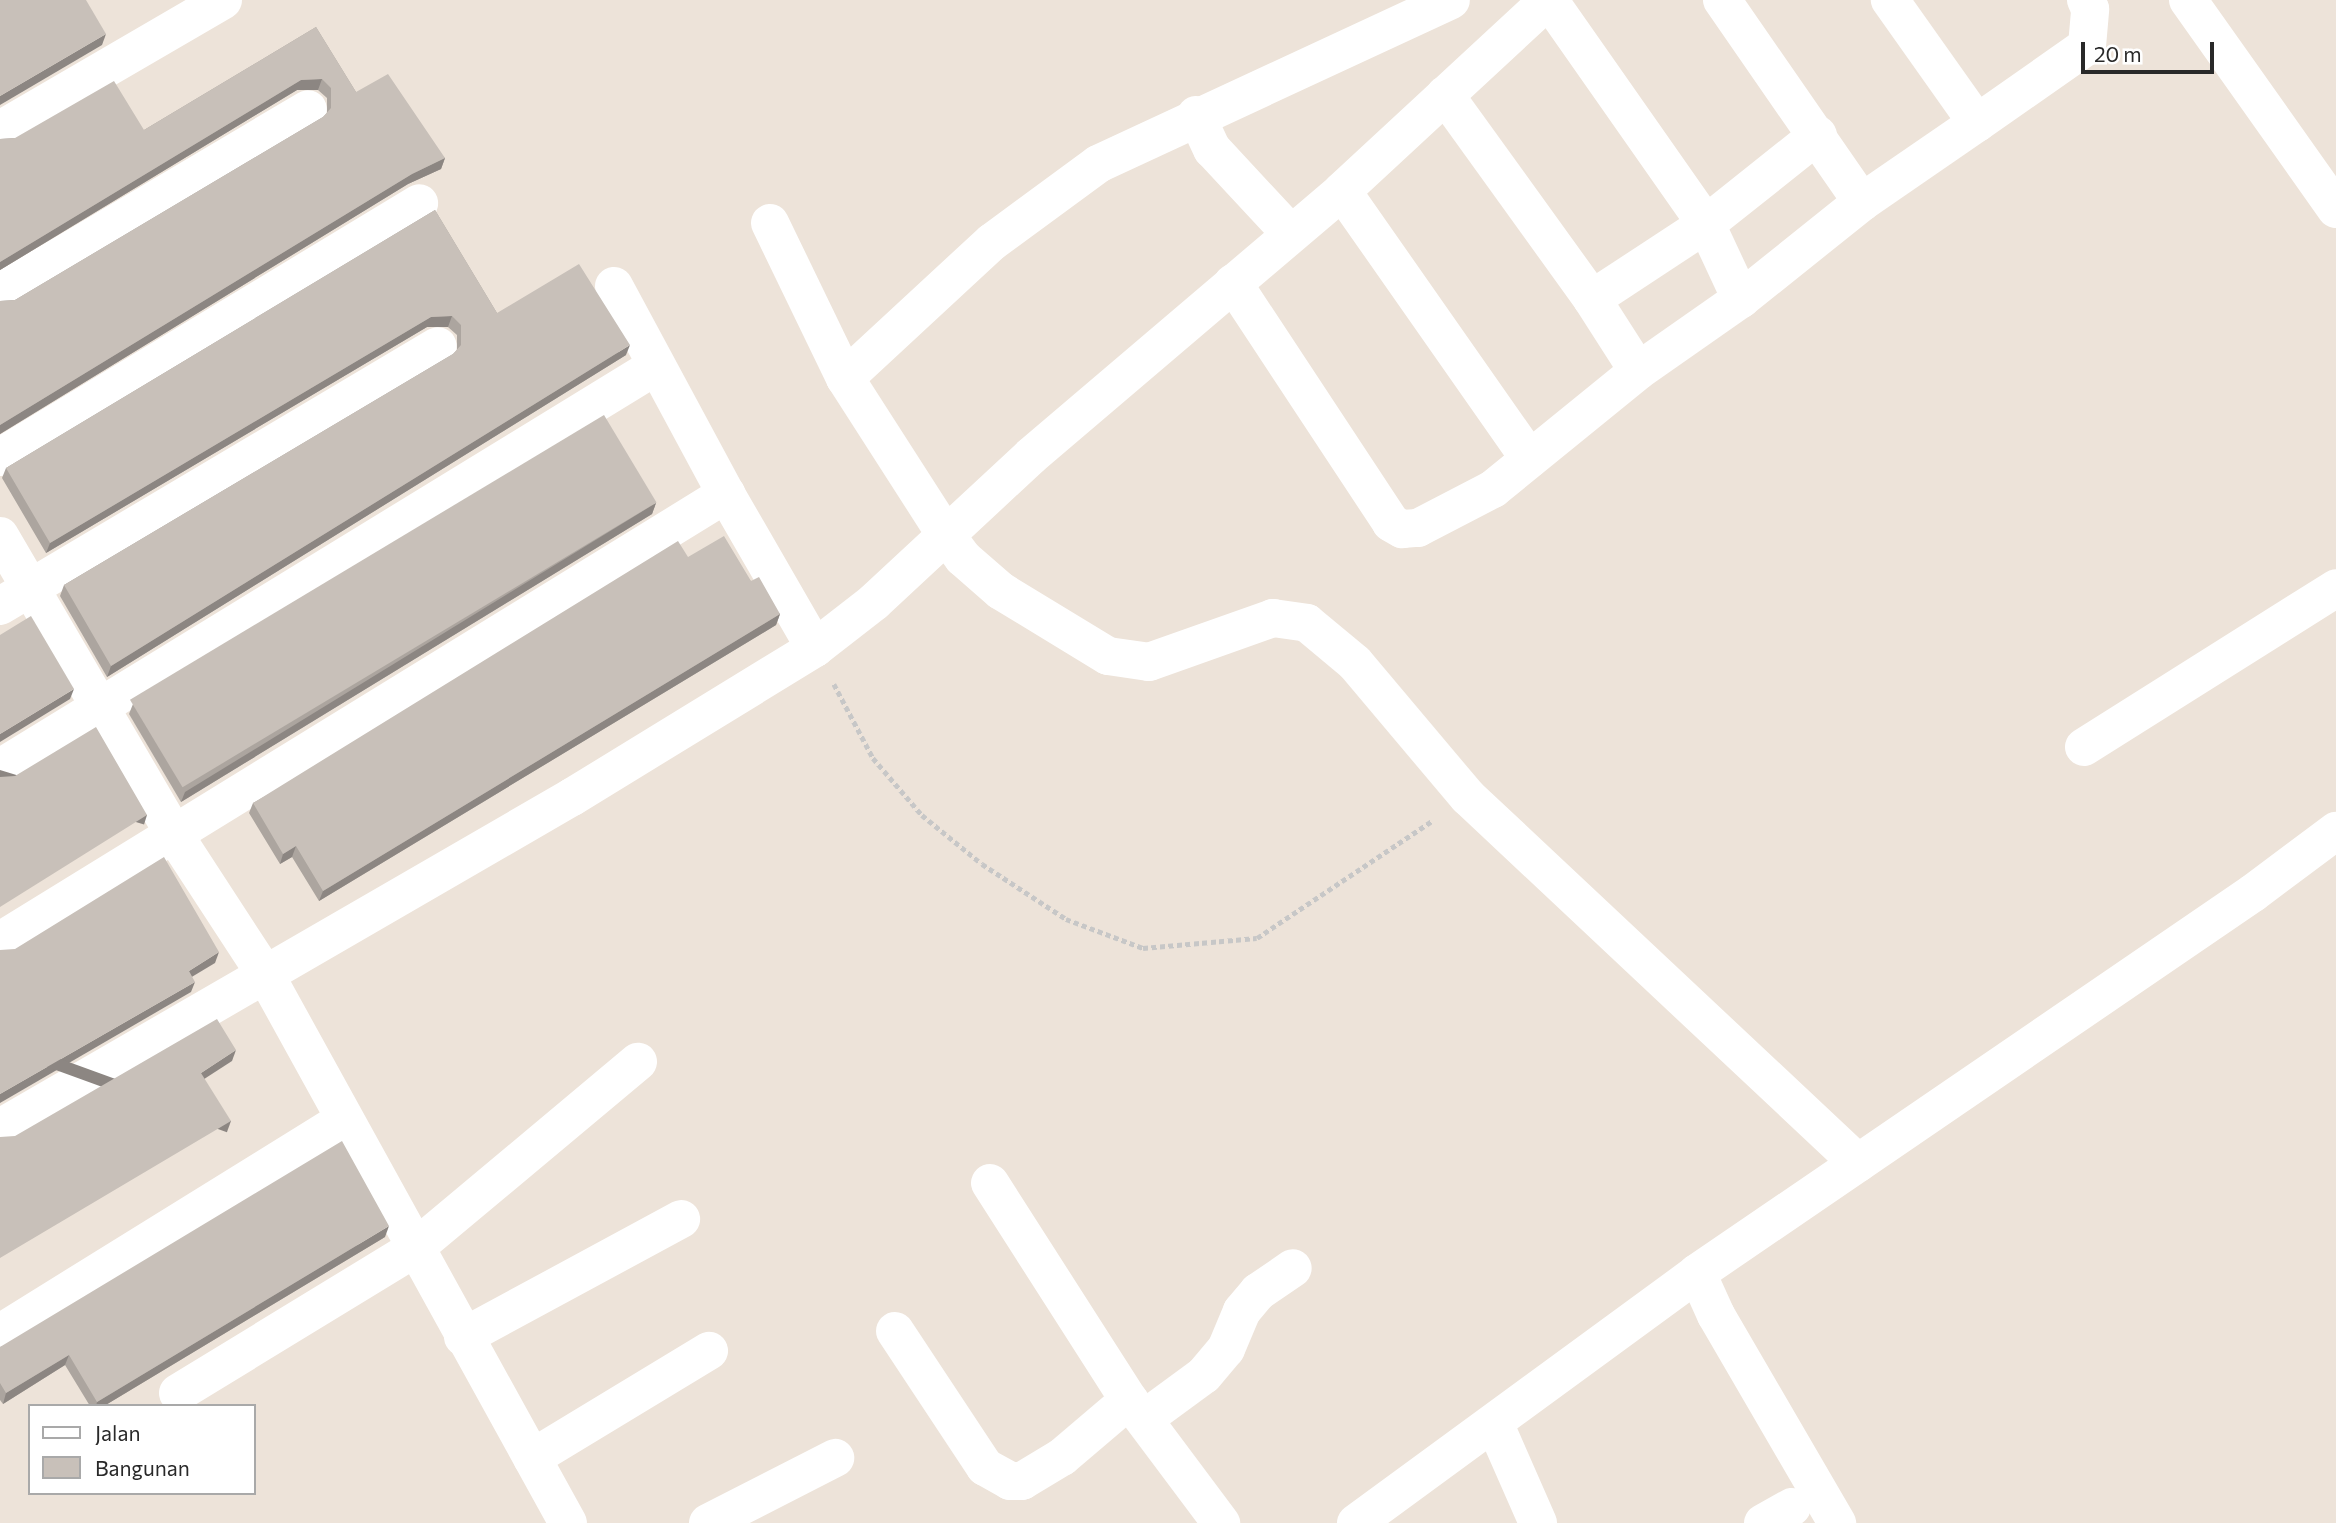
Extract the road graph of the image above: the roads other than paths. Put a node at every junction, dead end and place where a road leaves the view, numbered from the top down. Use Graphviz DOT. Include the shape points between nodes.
graph roads {
  1 [pos="223,0"];
  2 [pos="1451,0"];
  3 [pos="1548,0"];
  4 [pos="1722,0"];
  5 [pos="1890,0"];
  6 [pos="2086,0"];
  7 [pos="2188,0"];
  8 [pos="1445,96"];
  9 [pos="308,109"];
  10 [pos="1196,115"];
  11 [pos="1976,123"];
  12 [pos="0,130"];
  13 [pos="1818,135"];
  14 [pos="1342,191"];
  15 [pos="419,202"];
  16 [pos="1862,202"];
  17 [pos="2336,209"];
  18 [pos="770,223"];
  19 [pos="1706,224"];
  20 [pos="1289,232"];
  21 [pos="1233,283"];
  22 [pos="614,286"];
  23 [pos="0,292"];
  24 [pos="1592,299"];
  25 [pos="1741,299"];
  26 [pos="438,346"];
  27 [pos="656,366"];
  28 [pos="1638,371"];
  29 [pos="845,378"];
  30 [pos="0,457"];
  31 [pos="1530,459"];
  32 [pos="726,494"];
  33 [pos="945,534"];
  34 [pos="0,537"];
  35 [pos="2336,588"];
  36 [pos="15,596"];
  37 [pos="815,648"];
  38 [pos="99,708"];
  39 [pos="2084,747"];
  40 [pos="0,768"];
  41 [pos="2336,831"];
  42 [pos="175,836"];
  43 [pos="0,941"];
  44 [pos="265,974"];
  45 [pos="638,1062"];
  46 [pos="343,1120"];
  47 [pos="0,1128"];
  48 [pos="1858,1163"];
  49 [pos="990,1183"];
  50 [pos="681,1219"];
  51 [pos="414,1250"];
  52 [pos="1293,1268"];
  53 [pos="1697,1273"];
  54 [pos="895,1331"];
  55 [pos="0,1333"];
  56 [pos="463,1336"];
  57 [pos="709,1351"];
  58 [pos="178,1392"];
  59 [pos="1136,1409"];
  60 [pos="1495,1425"];
  61 [pos="532,1458"];
  62 [pos="835,1458"];
  63 [pos="568,1523"];
  64 [pos="708,1523"];
  65 [pos="1221,1523"];
  66 [pos="1356,1523"];
  67 [pos="1538,1523"];
  68 [pos="1837,1523"];
  1 -- 12 [label="street"];
  2 -- 10 [label="street"];
  3 -- 8 [label="street"];
  3 -- 19 [label="street"];
  4 -- 13 [label="street"];
  5 -- 11 [label="street"];
  6 -- 11 [label="street" via="2090,9 2087,46"];
  7 -- 17 [label="street"];
  8 -- 14 [label="street"];
  8 -- 24 [label="street"];
  9 -- 23 [label="street"];
  10 -- 20 [label="street" via="1212,149"];
  10 -- 29 [label="street" via="1098,164 1003,234"];
  11 -- 16 [label="street"];
  13 -- 16 [label="street"];
  13 -- 19 [label="street"];
  14 -- 20 [label="street"];
  14 -- 31 [label="street"];
  15 -- 30 [label="street"];
  16 -- 25 [label="street"];
  18 -- 29 [label="street"];
  19 -- 24 [label="street"];
  19 -- 25 [label="street"];
  20 -- 21 [label="street"];
  21 -- 31 [label="street" via="1391,523 1418,528 1493,489"];
  21 -- 33 [label="street"];
  22 -- 27 [label="street"];
  24 -- 28 [label="street"];
  25 -- 28 [label="street"];
  26 -- 36 [label="street"];
  27 -- 32 [label="street"];
  27 -- 38 [label="street"];
  28 -- 31 [label="street"];
  29 -- 33 [label="street"];
  32 -- 37 [label="street"];
  32 -- 42 [label="street"];
  33 -- 37 [label="street" via="874,602"];
  33 -- 48 [label="street" via="963,558 1001,591 1108,656 1149,662 1273,618 1307,623 1355,663 1468,797"];
  34 -- 36 [label="street"];
  35 -- 39 [label="street"];
  36 -- 38 [label="street"];
  37 -- 44 [label="street" via="572,797"];
  38 -- 40 [label="street"];
  38 -- 42 [label="street"];
  41 -- 48 [label="street"];
  42 -- 43 [label="street"];
  42 -- 44 [label="street"];
  44 -- 46 [label="street"];
  44 -- 47 [label="street"];
  45 -- 51 [label="street"];
  46 -- 51 [label="street"];
  46 -- 55 [label="street"];
  48 -- 53 [label="street"];
  49 -- 59 [label="street"];
  50 -- 56 [label="street"];
  51 -- 56 [label="street"];
  51 -- 58 [label="street"];
  52 -- 59 [label="street" via="1258,1292 1242,1311 1226,1349 1204,1375"];
  53 -- 60 [label="street"];
  53 -- 68 [label="street" via="1716,1315"];
  54 -- 59 [label="street" via="985,1467 1010,1481 1022,1481"];
  56 -- 61 [label="street"];
  57 -- 61 [label="street"];
  59 -- 65 [label="street"];
  60 -- 66 [label="street"];
  60 -- 67 [label="street"];
  61 -- 63 [label="street"];
  62 -- 64 [label="street"];
}
